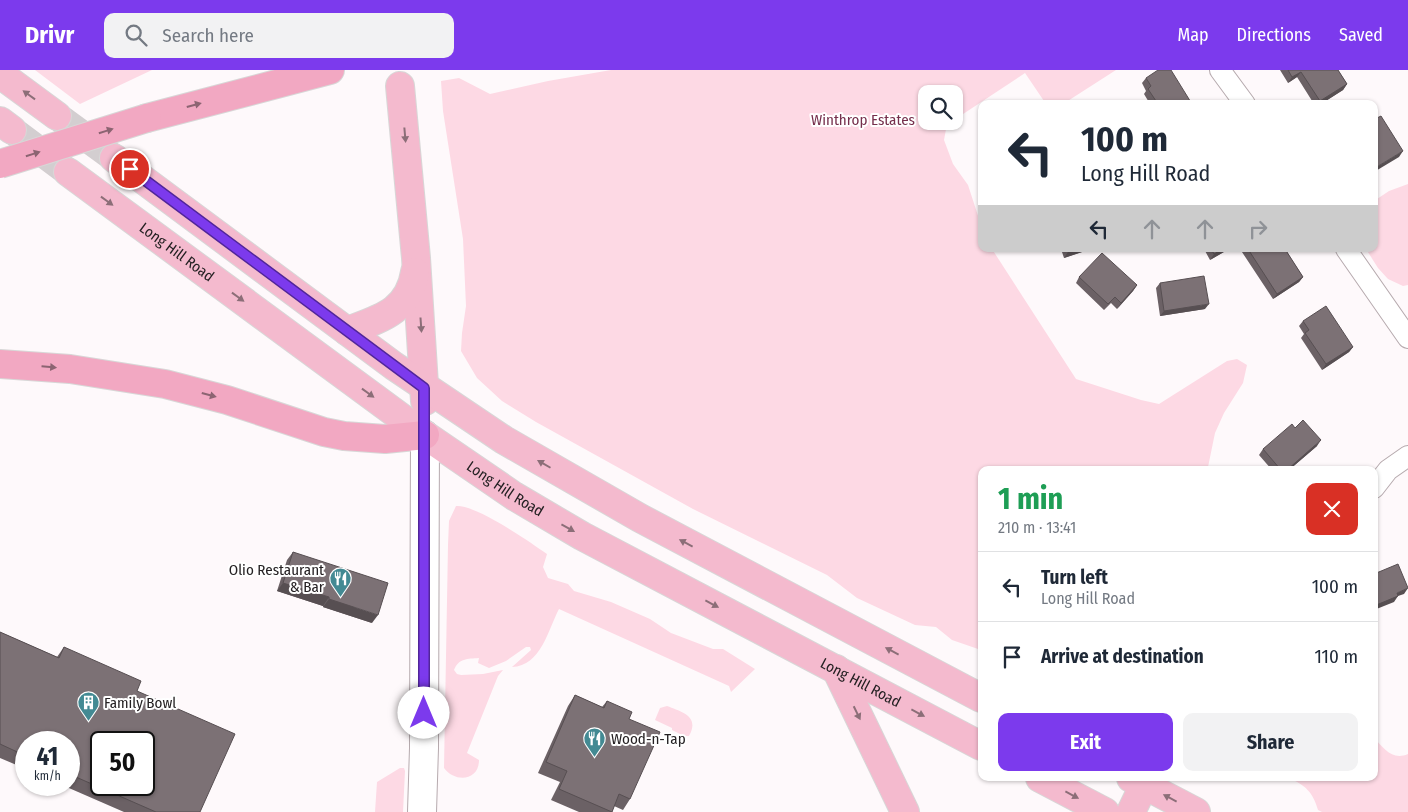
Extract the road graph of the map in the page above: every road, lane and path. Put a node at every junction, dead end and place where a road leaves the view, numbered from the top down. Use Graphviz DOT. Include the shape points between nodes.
graph roads {
  1 [pos="1220,70"];
  2 [pos="327,71"];
  3 [pos="0,74"];
  4 [pos="400,86"];
  5 [pos="1242,100"];
  6 [pos="57,116"];
  7 [pos="114,158"];
  8 [pos="0,164"];
  9 [pos="68,172"];
  10 [pos="1348,252"];
  11 [pos="416,258"];
  12 [pos="346,331"];
  13 [pos="1408,338"];
  14 [pos="0,364"];
  15 [pos="424,388"];
  16 [pos="425,435"];
  17 [pos="1408,456"];
  18 [pos="1378,483"];
  19 [pos="836,669"];
  20 [pos="978,696"];
  21 [pos="978,744"];
  22 [pos="1046,781"];
  23 [pos="1138,781"];
  24 [pos="422,812"];
  25 [pos="905,812"];
  26 [pos="1105,812"];
  27 [pos="1131,812"];
  28 [pos="1196,812"];
  1 -- 5 [label="street"];
  8 -- 2 [label="highway, one-way, bridge" via="146,118"];
  6 -- 3 [label="highway, one-way"];
  4 -- 11 [label="highway, one-way"];
  7 -- 12 [label="highway"];
  9 -- 16 [label="highway, Long Hill Road, one-way"];
  10 -- 13 [label="street"];
  11 -- 12 [label="highway" via="413,284 401,304 380,318"];
  11 -- 15 [label="highway, one-way"];
  12 -- 15 [label="highway"];
  14 -- 16 [label="highway, one-way" via="80,370 165,384 237,402 344,436 385,439"];
  15 -- 16 [label="highway"];
  20 -- 15 [label="highway, one-way" via="613,504"];
  16 -- 19 [label="highway, Long Hill Road, one-way" via="561,524"];
  16 -- 24 [label="main road"];
  17 -- 18 [label="street" via="1388,470"];
  19 -- 21 [label="highway, Long Hill Road, one-way"];
  19 -- 25 [label="highway, one-way"];
  22 -- 26 [label="highway, one-way"];
  23 -- 27 [label="highway"];
  28 -- 23 [label="highway, one-way"];
}
